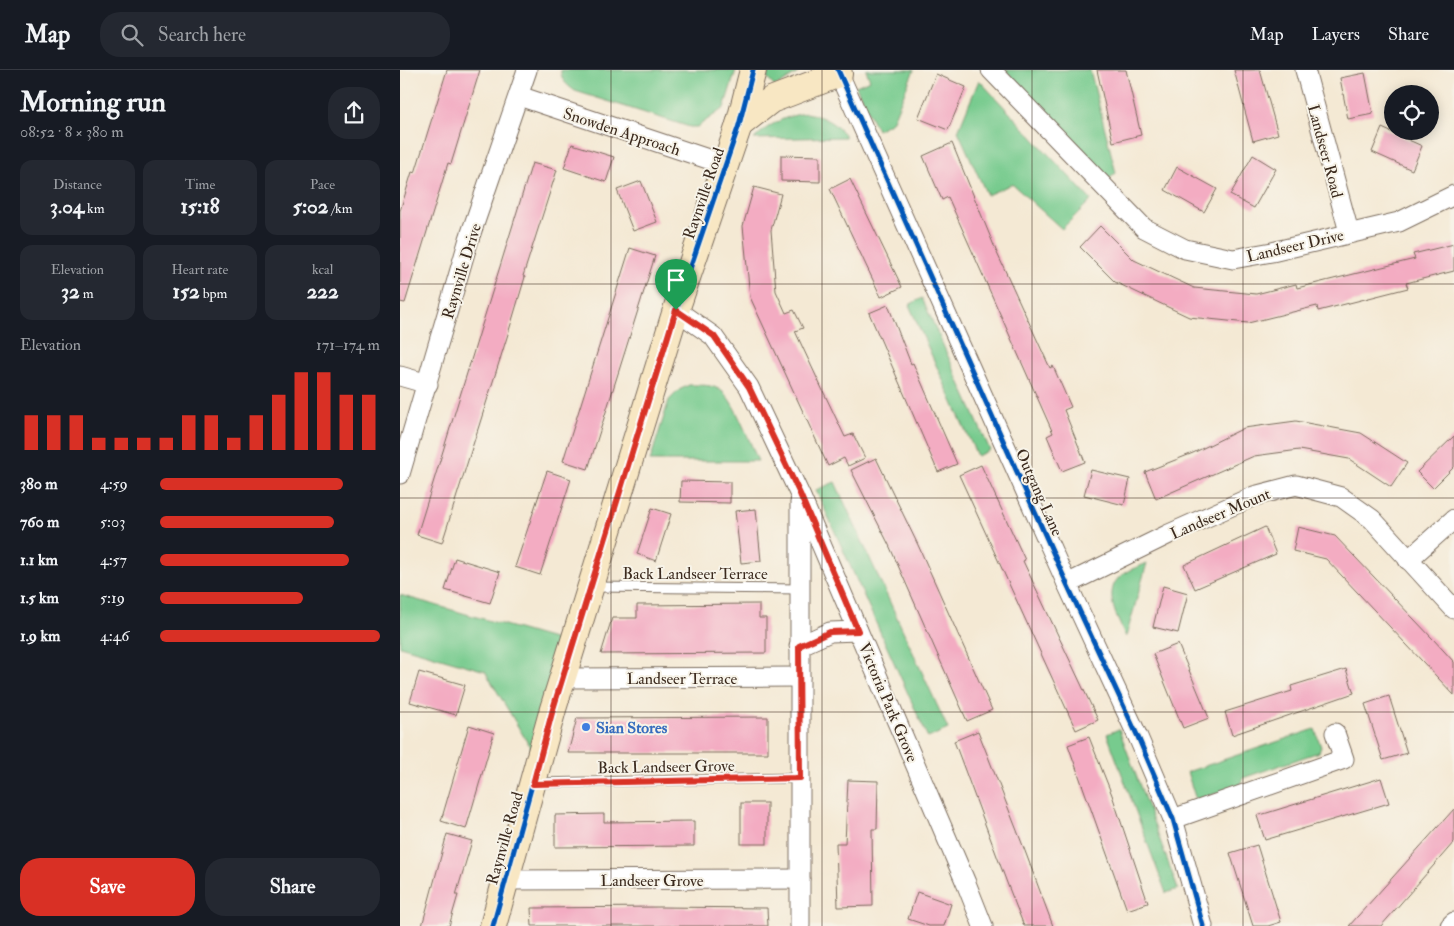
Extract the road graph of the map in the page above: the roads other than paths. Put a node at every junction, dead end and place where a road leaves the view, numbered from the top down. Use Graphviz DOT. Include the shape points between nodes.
graph roads {
  1 [pos="527,70"];
  2 [pos="753,70"];
  3 [pos="991,70"];
  4 [pos="1305,70"];
  5 [pos="839,72"];
  6 [pos="519,96"];
  7 [pos="739,125"];
  8 [pos="726,165"];
  9 [pos="1454,195"];
  10 [pos="1349,232"];
  11 [pos="676,310"];
  12 [pos="400,376"];
  13 [pos="428,384"];
  14 [pos="400,474"];
  15 [pos="800,494"];
  16 [pos="1454,518"];
  17 [pos="1408,560"];
  18 [pos="1067,584"];
  19 [pos="590,587"];
  20 [pos="800,589"];
  21 [pos="1454,609"];
  22 [pos="858,631"];
  23 [pos="799,646"];
  24 [pos="800,677"];
  25 [pos="564,678"];
  26 [pos="1335,733"];
  27 [pos="800,778"];
  28 [pos="533,784"];
  29 [pos="1173,819"];
  30 [pos="800,879"];
  31 [pos="505,880"];
  32 [pos="1454,922"];
  33 [pos="493,926"];
  34 [pos="800,926"];
  35 [pos="983,926"];
  36 [pos="1204,926"];
  37 [pos="1450,926"];
  1 -- 6 [label="street, Raynville Drive"];
  2 -- 7 [label="street, Raynville Road"];
  3 -- 10 [label="street, Landseer Drive" via="1144,228 1185,249 1233,259"];
  4 -- 10 [label="street, Landseer Road"];
  5 -- 7 [label="street" via="771,100"];
  5 -- 18 [label="street, Outgang Lane"];
  6 -- 8 [label="street, Snowden Approach"];
  6 -- 13 [label="street, Raynville Drive" via="469,239"];
  7 -- 8 [label="street, Raynville Road"];
  8 -- 11 [label="street, Raynville Road"];
  9 -- 10 [label="street, Landseer Drive" via="1399,222"];
  11 -- 15 [label="street, Victoria Park Grove" via="714,336 744,380"];
  11 -- 19 [label="street, Raynville Road"];
  12 -- 13 [label="street"];
  13 -- 14 [label="street, Raynville Drive"];
  15 -- 20 [label="street"];
  15 -- 22 [label="street, Victoria Park Grove"];
  16 -- 17 [label="street"];
  17 -- 18 [label="street, Landseer Mount" via="1372,519 1341,497 1296,485 1254,496"];
  17 -- 21 [label="street, Landseer Mount"];
  18 -- 29 [label="street, Outgang Lane"];
  19 -- 20 [label="lane, Back Landseer Terrace"];
  19 -- 25 [label="street, Raynville Road"];
  20 -- 23 [label="street"];
  22 -- 23 [label="street" via="830,632"];
  22 -- 35 [label="street, Victoria Park Grove"];
  23 -- 24 [label="street"];
  24 -- 25 [label="street, Landseer Terrace"];
  24 -- 27 [label="street"];
  25 -- 28 [label="street, Raynville Road"];
  26 -- 29 [label="street" via="1344,759"];
  27 -- 28 [label="lane, Back Landseer Grove"];
  27 -- 30 [label="street"];
  28 -- 31 [label="street, Raynville Road"];
  29 -- 36 [label="street, Outgang Lane"];
  30 -- 31 [label="street, Landseer Grove"];
  30 -- 34 [label="street"];
  31 -- 33 [label="street, Raynville Road"];
  32 -- 37 [label="street"];
}
